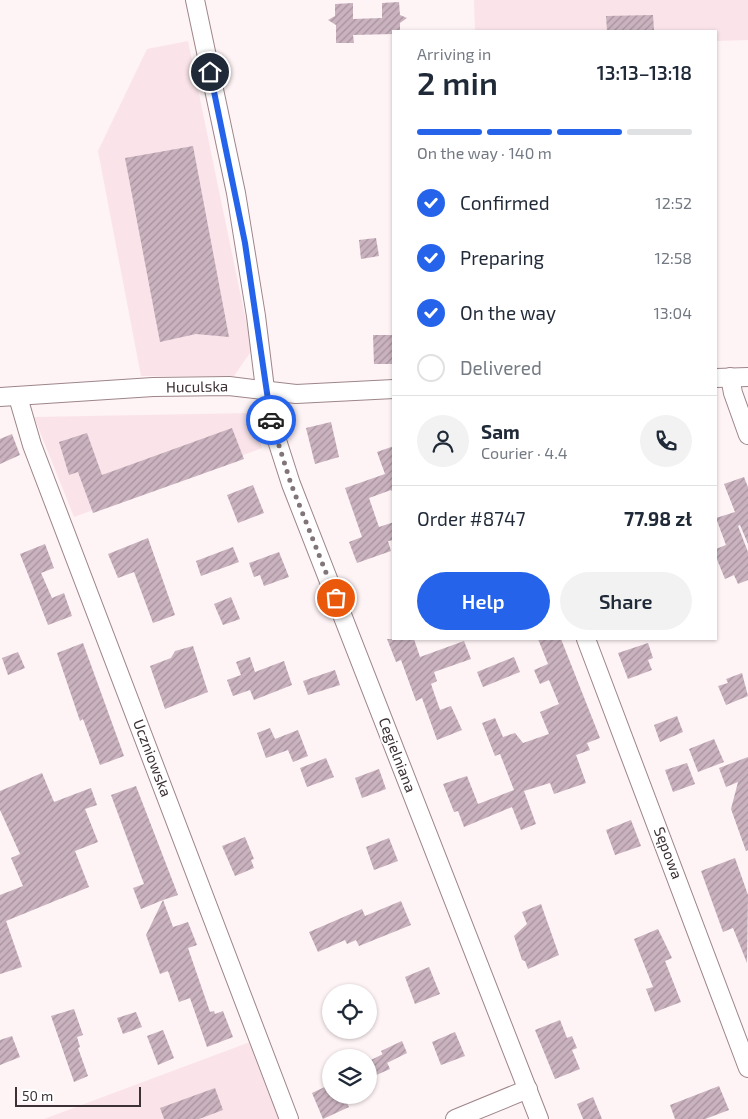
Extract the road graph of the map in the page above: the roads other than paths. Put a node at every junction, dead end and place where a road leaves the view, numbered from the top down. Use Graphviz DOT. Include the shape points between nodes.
graph roads {
  1 [pos="195,0"];
  2 [pos="732,377"];
  3 [pos="265,389"];
  4 [pos="392,389"];
  5 [pos="18,397"];
  6 [pos="0,398"];
  7 [pos="748,435"];
  8 [pos="586,640"];
  9 [pos="748,1068"];
  10 [pos="528,1089"];
  11 [pos="288,1119"];
  12 [pos="455,1119"];
  13 [pos="539,1119"];
  1 -- 3 [label="street, Cegielniana" via="236,193"];
  2 -- 7 [label="street" via="733,393"];
  3 -- 4 [label="street, Huculska" via="296,394"];
  3 -- 5 [label="street, Huculska" via="153,387"];
  3 -- 10 [label="street, Cegielniana" via="291,484"];
  5 -- 6 [label="street, Huculska"];
  5 -- 11 [label="street, Uczniowska" via="32,445"];
  8 -- 9 [label="street, Sępowa"];
  10 -- 12 [label="street"];
  10 -- 13 [label="street, Cegielniana"];
}
